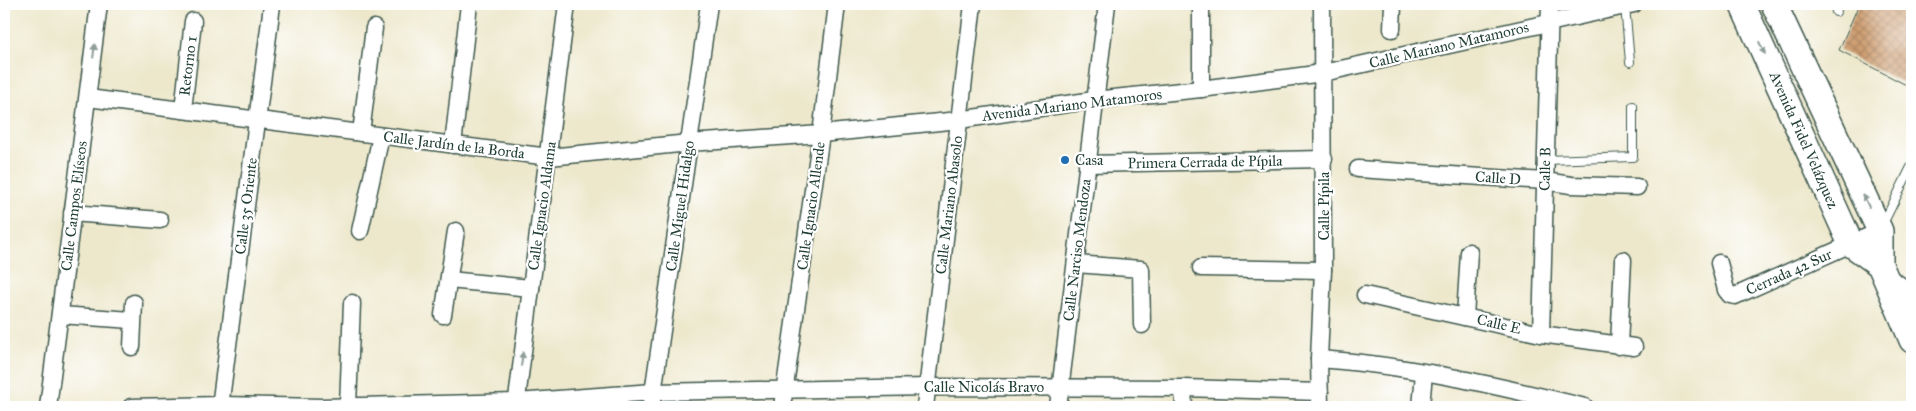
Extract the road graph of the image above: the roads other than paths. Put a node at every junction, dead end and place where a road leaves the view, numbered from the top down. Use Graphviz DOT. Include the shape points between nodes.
graph roads {
  1 [pos="99,4"];
  2 [pos="469,4"];
  3 [pos="567,4"];
  4 [pos="709,4"];
  5 [pos="837,4"];
  6 [pos="973,4"];
  7 [pos="1107,4"];
  8 [pos="1201,4"];
  9 [pos="1322,4"];
  10 [pos="1393,4"];
  11 [pos="1550,4"];
  12 [pos="1742,4"];
  13 [pos="1774,4"];
  14 [pos="272,5"];
  15 [pos="1629,5"];
  16 [pos="193,21"];
  17 [pos="1549,22"];
  18 [pos="374,28"];
  19 [pos="1392,29"];
  20 [pos="1630,62"];
  21 [pos="1323,73"];
  22 [pos="1201,89"];
  23 [pos="88,98"];
  24 [pos="1094,100"];
  25 [pos="1633,106"];
  26 [pos="183,110"];
  27 [pos="257,120"];
  28 [pos="959,120"];
  29 [pos="361,133"];
  30 [pos="821,134"];
  31 [pos="381,136"];
  32 [pos="689,143"];
  33 [pos="453,145"];
  34 [pos="549,157"];
  35 [pos="1324,159"];
  36 [pos="1546,160"];
  37 [pos="1087,164"];
  38 [pos="1912,165"];
  39 [pos="1358,169"];
  40 [pos="1545,181"];
  41 [pos="1637,187"];
  42 [pos="72,213"];
  43 [pos="160,220"];
  44 [pos="360,231"];
  45 [pos="456,231"];
  46 [pos="1880,231"];
  47 [pos="1851,244"];
  48 [pos="1469,252"];
  49 [pos="1623,260"];
  50 [pos="1719,263"];
  51 [pos="1076,264"];
  52 [pos="1201,268"];
  53 [pos="1323,270"];
  54 [pos="1882,270"];
  55 [pos="449,280"];
  56 [pos="531,288"];
  57 [pos="1912,293"];
  58 [pos="1365,295"];
  59 [pos="134,303"];
  60 [pos="352,304"];
  61 [pos="60,315"];
  62 [pos="442,315"];
  63 [pos="1465,316"];
  64 [pos="132,320"];
  65 [pos="1142,325"];
  66 [pos="1541,334"];
  67 [pos="1912,340"];
  68 [pos="132,347"];
  69 [pos="1319,359"];
  70 [pos="1424,373"];
  71 [pos="928,387"];
  72 [pos="1060,387"];
  73 [pos="1184,388"];
  74 [pos="784,390"];
  75 [pos="1517,399"];
  76 [pos="652,400"];
  77 [pos="1320,400"];
  78 [pos="516,405"];
  79 [pos="220,406"];
  80 [pos="348,406"];
  81 [pos="48,407"];
  82 [pos="131,407"];
  83 [pos="322,407"];
  84 [pos="782,407"];
  85 [pos="925,407"];
  86 [pos="1058,407"];
  87 [pos="1184,407"];
  88 [pos="1421,407"];
  89 [pos="1585,407"];
  23 -- 1 [label="street, Calle Campos Elíseos, one-way"];
  2 -- 33 [label="street"];
  3 -- 34 [label="street, Calle Ignacio Aldama"];
  4 -- 32 [label="street, Calle Miguel Hidalgo"];
  5 -- 30 [label="street, Calle Ignacio Allende"];
  6 -- 28 [label="street, Calle Mariano Abasolo"];
  7 -- 24 [label="street, Calle Narciso Mendoza"];
  8 -- 22 [label="street"];
  9 -- 21 [label="street, Calle Pípila"];
  10 -- 19 [label="street"];
  11 -- 17 [label="street, Calle B"];
  12 -- 47 [label="main road, Avenida Fidel Velázquez, one-way"];
  46 -- 13 [label="main road, Avenida Fidel Velázquez, one-way"];
  14 -- 27 [label="street, Calle 35 Oriente"];
  15 -- 17 [label="street, Calle Mariano Matamoros"];
  15 -- 20 [label="lane"];
  16 -- 26 [label="street, Retorno 1"];
  17 -- 21 [label="street, Calle Mariano Matamoros"];
  17 -- 36 [label="street, Calle B"];
  18 -- 29 [label="street"];
  21 -- 22 [label="street, Avenida Mariano Matamoros"];
  21 -- 35 [label="street, Calle Pípila"];
  22 -- 24 [label="street, Avenida Mariano Matamoros"];
  23 -- 26 [label="street, Calle Jardín de la Borda"];
  23 -- 42 [label="street, Calle Campos Elíseos"];
  24 -- 28 [label="street, Avenida Mariano Matamoros"];
  24 -- 37 [label="street, Calle Narciso Mendoza"];
  25 -- 36 [label="lane" via="1633,156"];
  26 -- 27 [label="street, Calle Jardín de la Borda"];
  27 -- 29 [label="street, Calle Jardín de la Borda"];
  27 -- 79 [label="street, Calle 35 Oriente"];
  28 -- 30 [label="street, Avenida Mariano Matamoros"];
  28 -- 71 [label="street, Calle Mariano Abasolo"];
  29 -- 31 [label="street, Calle Jardín de la Borda"];
  30 -- 32 [label="street, Calle Jardín de la Borda"];
  30 -- 74 [label="street, Calle Ignacio Allende"];
  31 -- 33 [label="street, Calle Jardín de la Borda"];
  31 -- 44 [label="street"];
  32 -- 34 [label="street, Calle Jardín de la Borda"];
  32 -- 76 [label="street, Calle Miguel Hidalgo"];
  33 -- 34 [label="street, Calle Jardín de la Borda"];
  34 -- 56 [label="street, Calle Ignacio Aldama"];
  35 -- 37 [label="street, Primera Cerrada de Pípila"];
  35 -- 53 [label="street, Calle Pípila"];
  36 -- 40 [label="street, Calle B"];
  37 -- 51 [label="street, Calle Narciso Mendoza"];
  38 -- 46 [label="lane"];
  39 -- 40 [label="street, Calle D"];
  40 -- 41 [label="street, Calle D"];
  40 -- 66 [label="street, Calle B"];
  42 -- 43 [label="street"];
  42 -- 61 [label="street, Calle Campos Elíseos"];
  45 -- 55 [label="street"];
  46 -- 47 [label="street, Cerrada 42 Sur"];
  46 -- 54 [label="main road, Avenida Fidel Velázquez"];
  47 -- 50 [label="street, Cerrada 42 Sur" via="1735,296 1726,290"];
  47 -- 54 [label="main road, Avenida Fidel Velázquez"];
  48 -- 63 [label="street"];
  49 -- 66 [label="street, Calle E" via="1627,347"];
  51 -- 65 [label="street" via="1141,269"];
  51 -- 72 [label="street, Calle Narciso Mendoza"];
  52 -- 53 [label="street"];
  53 -- 69 [label="street, Calle Pípila"];
  54 -- 57 [label="street"];
  54 -- 67 [label="main road, Avenida Fidel Velázquez"];
  55 -- 56 [label="street"];
  55 -- 62 [label="street"];
  78 -- 56 [label="street, Calle Ignacio Aldama, one-way"];
  58 -- 63 [label="street, Calle E"];
  59 -- 64 [label="street"];
  60 -- 80 [label="street"];
  61 -- 64 [label="street"];
  61 -- 81 [label="street, Calle Campos Elíseos"];
  63 -- 66 [label="street, Calle E"];
  64 -- 68 [label="street"];
  69 -- 70 [label="street"];
  69 -- 77 [label="street, Calle Pípila"];
  70 -- 75 [label="street"];
  70 -- 88 [label="street"];
  71 -- 72 [label="street, Calle Nicolás Bravo"];
  71 -- 74 [label="street, Calle Nicolás Bravo"];
  71 -- 85 [label="street, Calle Mariano Abasolo"];
  72 -- 73 [label="street, Calle Nicolás Bravo"];
  72 -- 86 [label="street, Calle Narciso Mendoza"];
  73 -- 77 [label="street, Calle Nicolás Bravo"];
  73 -- 87 [label="street"];
  74 -- 76 [label="street, Calle Nicolás Bravo"];
  74 -- 84 [label="street, Calle Ignacio Allende"];
  75 -- 89 [label="street"];
  76 -- 78 [label="street, Calle Nicolás Bravo"];
  78 -- 80 [label="street, Calle Nicolás Bravo"];
  79 -- 82 [label="street, Calle Nicolás Bravo"];
  79 -- 83 [label="street, Calle Nicolás Bravo"];
  80 -- 83 [label="street, Calle Nicolás Bravo"];
}
